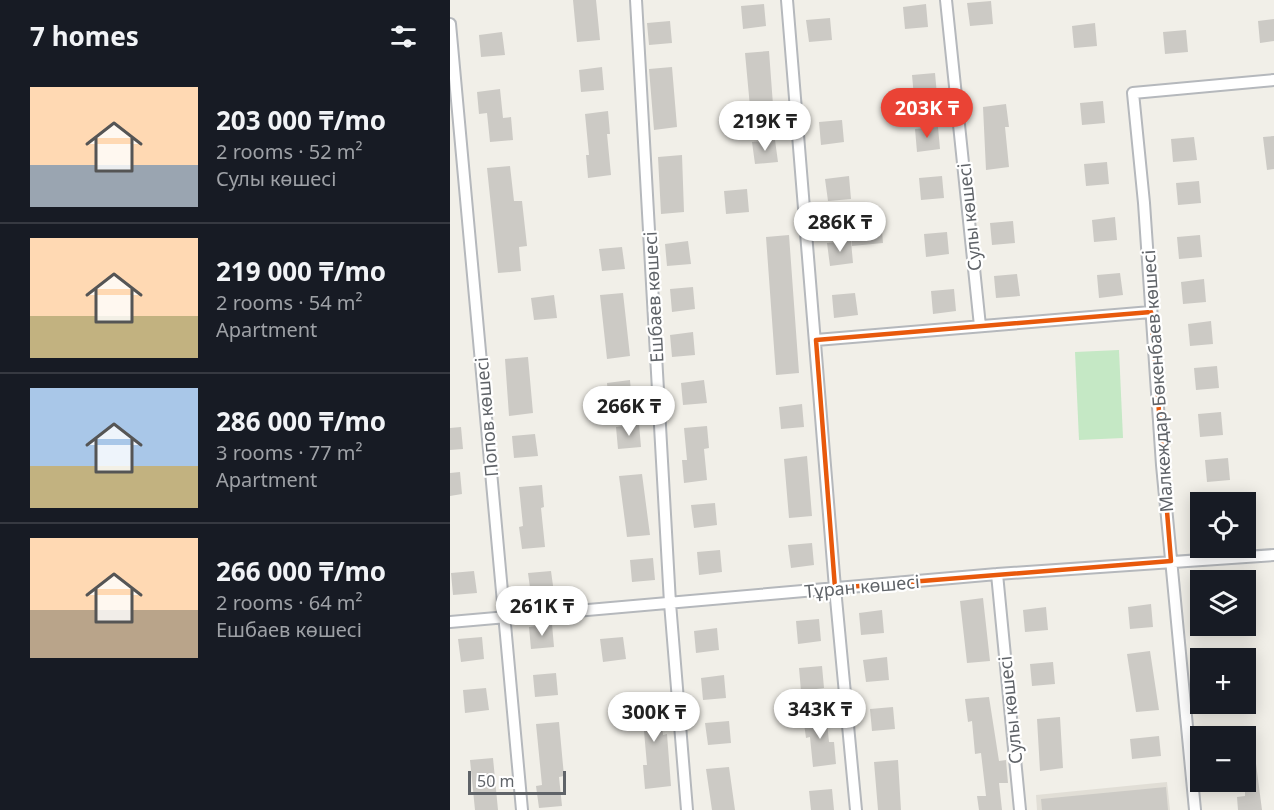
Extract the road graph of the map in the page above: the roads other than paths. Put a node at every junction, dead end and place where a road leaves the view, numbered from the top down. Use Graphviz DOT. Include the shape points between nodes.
graph roads {
  1 [pos="636,0"];
  2 [pos="787,0"];
  3 [pos="946,0"];
  4 [pos="450,24"];
  5 [pos="1274,80"];
  6 [pos="1151,312"];
  7 [pos="980,326"];
  8 [pos="816,340"];
  9 [pos="1274,555"];
  10 [pos="1171,561"];
  11 [pos="997,574"];
  12 [pos="835,588"];
  13 [pos="670,603"];
  14 [pos="505,616"];
  15 [pos="450,622"];
  16 [pos="522,810"];
  17 [pos="687,810"];
  18 [pos="856,810"];
  19 [pos="1020,810"];
  20 [pos="1195,810"];
  1 -- 13 [label="street, Ешбаев көшесі"];
  2 -- 8 [label="street"];
  3 -- 7 [label="street, Сулы көшесі"];
  4 -- 14 [label="street, Попов көшесі"];
  5 -- 6 [label="street, Малкеждар Бөкенбаев көшесі" via="1133,93"];
  6 -- 7 [label="street"];
  6 -- 10 [label="street, Малкеждар Бөкенбаев көшесі"];
  7 -- 8 [label="street"];
  8 -- 12 [label="street"];
  9 -- 10 [label="street, Тұран көшесі"];
  10 -- 11 [label="street, Тұран көшесі"];
  10 -- 20 [label="street, Малкеждар Бөкенбаев көшесі"];
  11 -- 12 [label="street, Тұран көшесі"];
  11 -- 19 [label="street, Сулы көшесі"];
  12 -- 13 [label="street, Тұран көшесі"];
  12 -- 18 [label="street"];
  13 -- 14 [label="street, Тұран көшесі"];
  13 -- 17 [label="street, Ешбаев көшесі"];
  14 -- 15 [label="street, Тұран көшесі"];
  14 -- 16 [label="street, Попов көшесі"];
}
